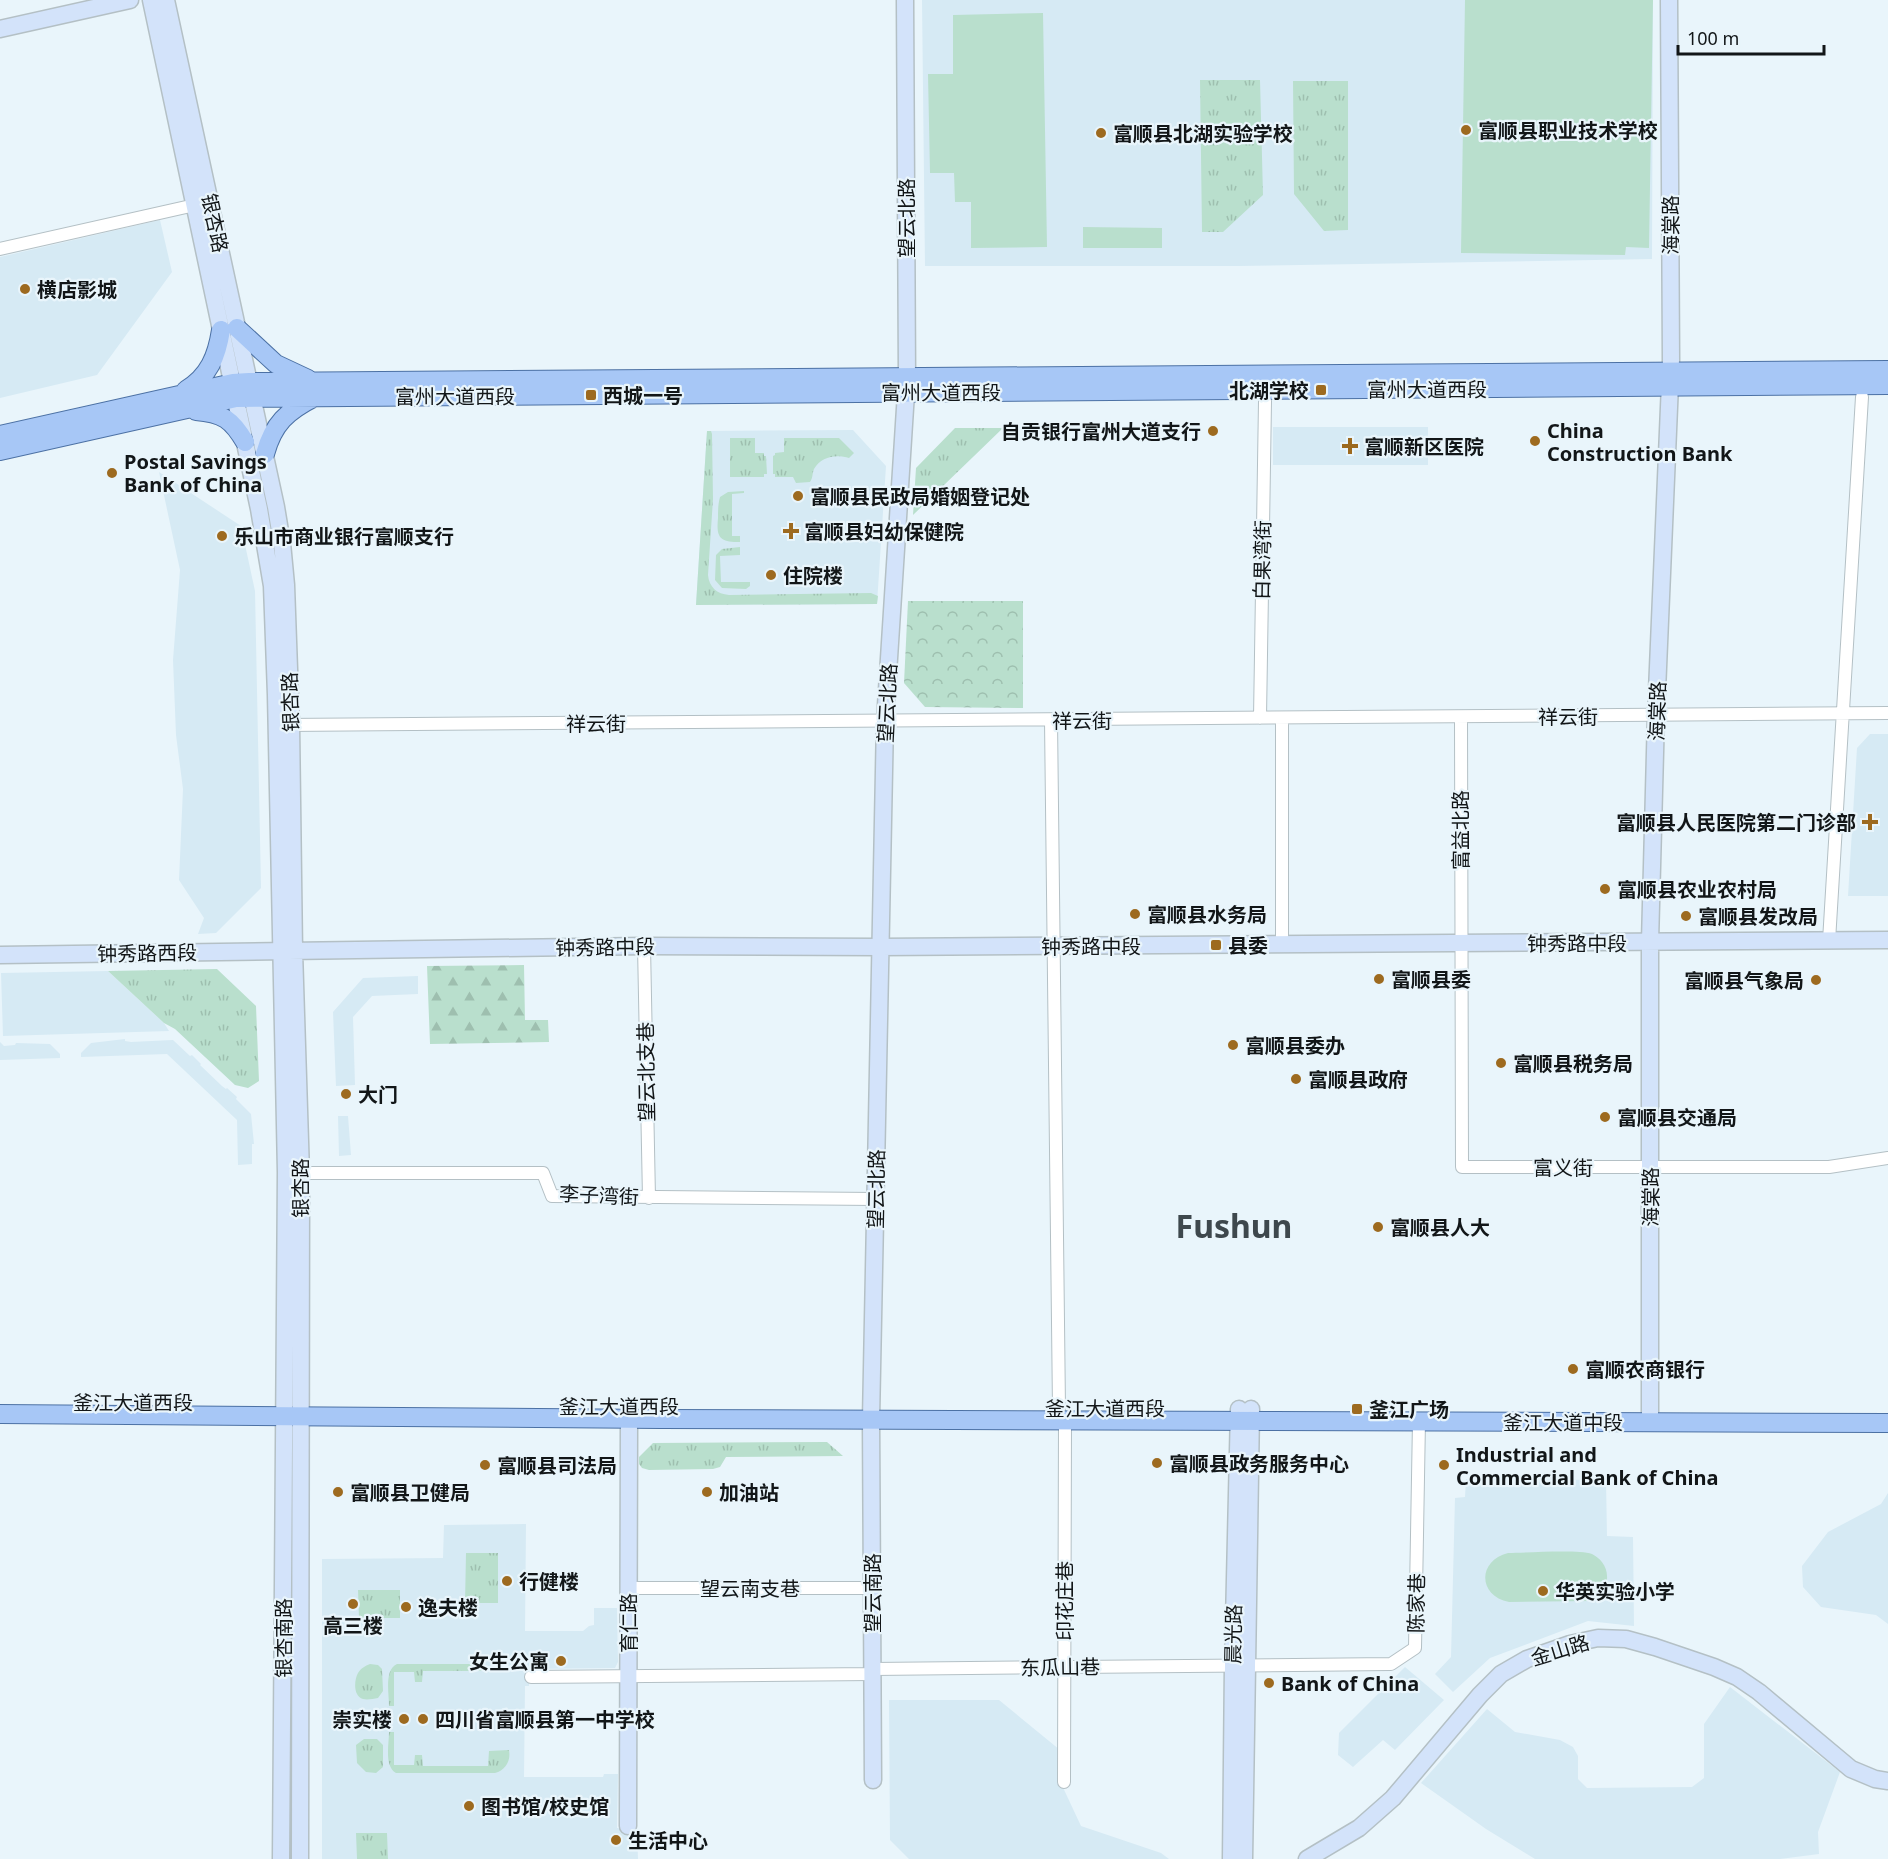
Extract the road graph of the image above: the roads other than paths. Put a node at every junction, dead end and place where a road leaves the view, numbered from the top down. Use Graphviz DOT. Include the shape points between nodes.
graph roads {
  1 [pos="130,0"];
  2 [pos="151,0"];
  3 [pos="166,0"];
  4 [pos="905,0"];
  5 [pos="1669,0"];
  6 [pos="0,29"];
  7 [pos="195,206"];
  8 [pos="0,249"];
  9 [pos="229,329"];
  10 [pos="1888,370"];
  11 [pos="1670,379"];
  12 [pos="906,385"];
  13 [pos="1888,386"];
  14 [pos="316,389"];
  15 [pos="242,390"];
  16 [pos="1862,397"];
  17 [pos="1265,401"];
  18 [pos="180,403"];
  19 [pos="0,435"];
  20 [pos="245,442"];
  21 [pos="0,451"];
  22 [pos="265,454"];
  23 [pos="1888,713"];
  24 [pos="1843,714"];
  25 [pos="1656,715"];
  26 [pos="1461,717"];
  27 [pos="1260,718"];
  28 [pos="1282,718"];
  29 [pos="1051,720"];
  30 [pos="885,721"];
  31 [pos="284,725"];
  32 [pos="1888,940"];
  33 [pos="1829,941"];
  34 [pos="1650,942"];
  35 [pos="1460,943"];
  36 [pos="1282,945"];
  37 [pos="644,946"];
  38 [pos="1054,946"];
  39 [pos="880,947"];
  40 [pos="287,951"];
  41 [pos="0,955"];
  42 [pos="1888,1158"];
  43 [pos="1650,1167"];
  44 [pos="301,1173"];
  45 [pos="649,1198"];
  46 [pos="876,1199"];
  47 [pos="0,1401"];
  48 [pos="292,1410"];
  49 [pos="1888,1411"];
  50 [pos="871,1413"];
  51 [pos="0,1414"];
  52 [pos="1062,1414"];
  53 [pos="1245,1415"];
  54 [pos="1650,1416"];
  55 [pos="629,1419"];
  56 [pos="1419,1421"];
  57 [pos="1888,1423"];
  58 [pos="627,1588"];
  59 [pos="873,1588"];
  60 [pos="1240,1664"];
  61 [pos="1063,1667"];
  62 [pos="872,1671"];
  63 [pos="628,1676"];
  64 [pos="531,1677"];
  65 [pos="873,1780"];
  66 [pos="1888,1781"];
  67 [pos="1064,1782"];
  68 [pos="628,1827"];
  69 [pos="281,1859"];
  70 [pos="300,1859"];
  71 [pos="1231,1859"];
  72 [pos="1244,1859"];
  73 [pos="1307,1859"];
  1 -- 6 [label="street"];
  2 -- 7 [label="street, 银杏路"];
  3 -- 9 [label="street, 银杏路"];
  4 -- 12 [label="street, 望云北路"];
  5 -- 11 [label="street, 海棠路"];
  7 -- 8 [label="street"];
  7 -- 9 [label="street, 银杏路"];
  9 -- 14 [label="main road"];
  9 -- 15 [label="street, 银杏路"];
  9 -- 18 [label="main road" via="211,366"];
  10 -- 11 [label="main road, 富州大道西段"];
  11 -- 12 [label="main road, 富州大道西段"];
  11 -- 13 [label="main road, 富州大道西段"];
  11 -- 25 [label="street, 海棠路"];
  12 -- 14 [label="main road, 富州大道西段"];
  12 -- 30 [label="street, 望云北路"];
  14 -- 15 [label="main road, 富州大道西段"];
  14 -- 22 [label="main road" via="278,422"];
  15 -- 18 [label="main road, 富州大道西段"];
  15 -- 20 [label="street, 银杏路"];
  15 -- 22 [label="street, 银杏路"];
  16 -- 24 [label="street"];
  17 -- 27 [label="street, 白果湾街"];
  18 -- 19 [label="main road, 富州大道西段"];
  18 -- 20 [label="main road" via="228,419"];
  18 -- 21 [label="main road, 富州大道西段"];
  20 -- 31 [label="street, 银杏路" via="272,586"];
  22 -- 31 [label="street, 银杏路" via="286,585"];
  23 -- 24 [label="street, 祥云街"];
  24 -- 25 [label="street, 祥云街"];
  24 -- 33 [label="street"];
  25 -- 26 [label="street, 祥云街"];
  25 -- 34 [label="street, 海棠路"];
  26 -- 28 [label="street, 祥云街"];
  26 -- 35 [label="street, 富益北路"];
  27 -- 28 [label="street, 祥云街"];
  27 -- 29 [label="street, 祥云街"];
  28 -- 36 [label="street"];
  29 -- 30 [label="street, 祥云街"];
  29 -- 38 [label="street, 印花庄巷"];
  30 -- 31 [label="street, 祥云街"];
  30 -- 39 [label="street, 望云北路"];
  31 -- 40 [label="street, 银杏路"];
  32 -- 33 [label="street, 钟秀路中段"];
  33 -- 34 [label="street, 钟秀路中段"];
  34 -- 35 [label="street, 钟秀路中段"];
  34 -- 43 [label="street, 海棠路"];
  35 -- 36 [label="street, 钟秀路中段"];
  35 -- 43 [label="street, 富义街" via="1462,1167"];
  36 -- 38 [label="street, 钟秀路中段"];
  37 -- 39 [label="street, 钟秀路中段"];
  37 -- 40 [label="street, 钟秀路中段"];
  37 -- 45 [label="street, 望云北支巷"];
  38 -- 39 [label="street, 钟秀路中段"];
  38 -- 52 [label="street, 印花庄巷"];
  39 -- 46 [label="street, 望云北路"];
  40 -- 41 [label="street, 钟秀路西段"];
  40 -- 44 [label="street, 银杏路"];
  40 -- 48 [label="street, 银杏路" via="286,1172"];
  42 -- 43 [label="street, 富义街" via="1829,1167"];
  43 -- 54 [label="street, 海棠路"];
  44 -- 45 [label="street, 李子湾街" via="543,1173 552,1196"];
  44 -- 48 [label="street, 银杏路"];
  45 -- 46 [label="street, 李子湾街"];
  46 -- 50 [label="street, 望云北路"];
  47 -- 48 [label="main road, 釜江大道西段"];
  48 -- 50 [label="main road, 釜江大道西段"];
  48 -- 51 [label="main road, 釜江大道西段"];
  48 -- 55 [label="main road, 釜江大道西段"];
  48 -- 69 [label="street, 银杏南路"];
  48 -- 70 [label="street, 银杏南路"];
  49 -- 54 [label="main road, 釜江大道中段"];
  50 -- 52 [label="main road, 釜江大道西段"];
  50 -- 55 [label="main road, 釜江大道西段"];
  50 -- 59 [label="street, 望云南路"];
  52 -- 53 [label="main road, 釜江大道西段"];
  52 -- 61 [label="street, 印花庄巷"];
  53 -- 54 [label="main road, 釜江大道中段"];
  53 -- 56 [label="main road, 釜江大道中段"];
  53 -- 60 [label="street, 晨光路"];
  54 -- 56 [label="main road, 釜江大道中段"];
  54 -- 57 [label="main road, 釜江大道中段"];
  55 -- 58 [label="street, 育仁路"];
  56 -- 60 [label="street, 陈家巷" via="1415,1647 1391,1664"];
  58 -- 59 [label="street, 望云南支巷"];
  58 -- 63 [label="street, 育仁路"];
  59 -- 62 [label="street, 望云南路"];
  60 -- 61 [label="street, 东瓜山巷"];
  60 -- 71 [label="street, 晨光路"];
  60 -- 72 [label="street, 晨光路"];
  61 -- 62 [label="street, 东瓜山巷"];
  61 -- 67 [label="street, 印花庄巷"];
  62 -- 63 [label="street, 东瓜山巷"];
  62 -- 65 [label="street, 望云南路"];
  63 -- 64 [label="street, 东瓜山巷"];
  63 -- 68 [label="street, 育仁路"];
  66 -- 73 [label="street, 金山路" via="1851,1769 1737,1677 1655,1647 1626,1639 1598,1638 1527,1659 1501,1674 1393,1798 1359,1828"];
}
